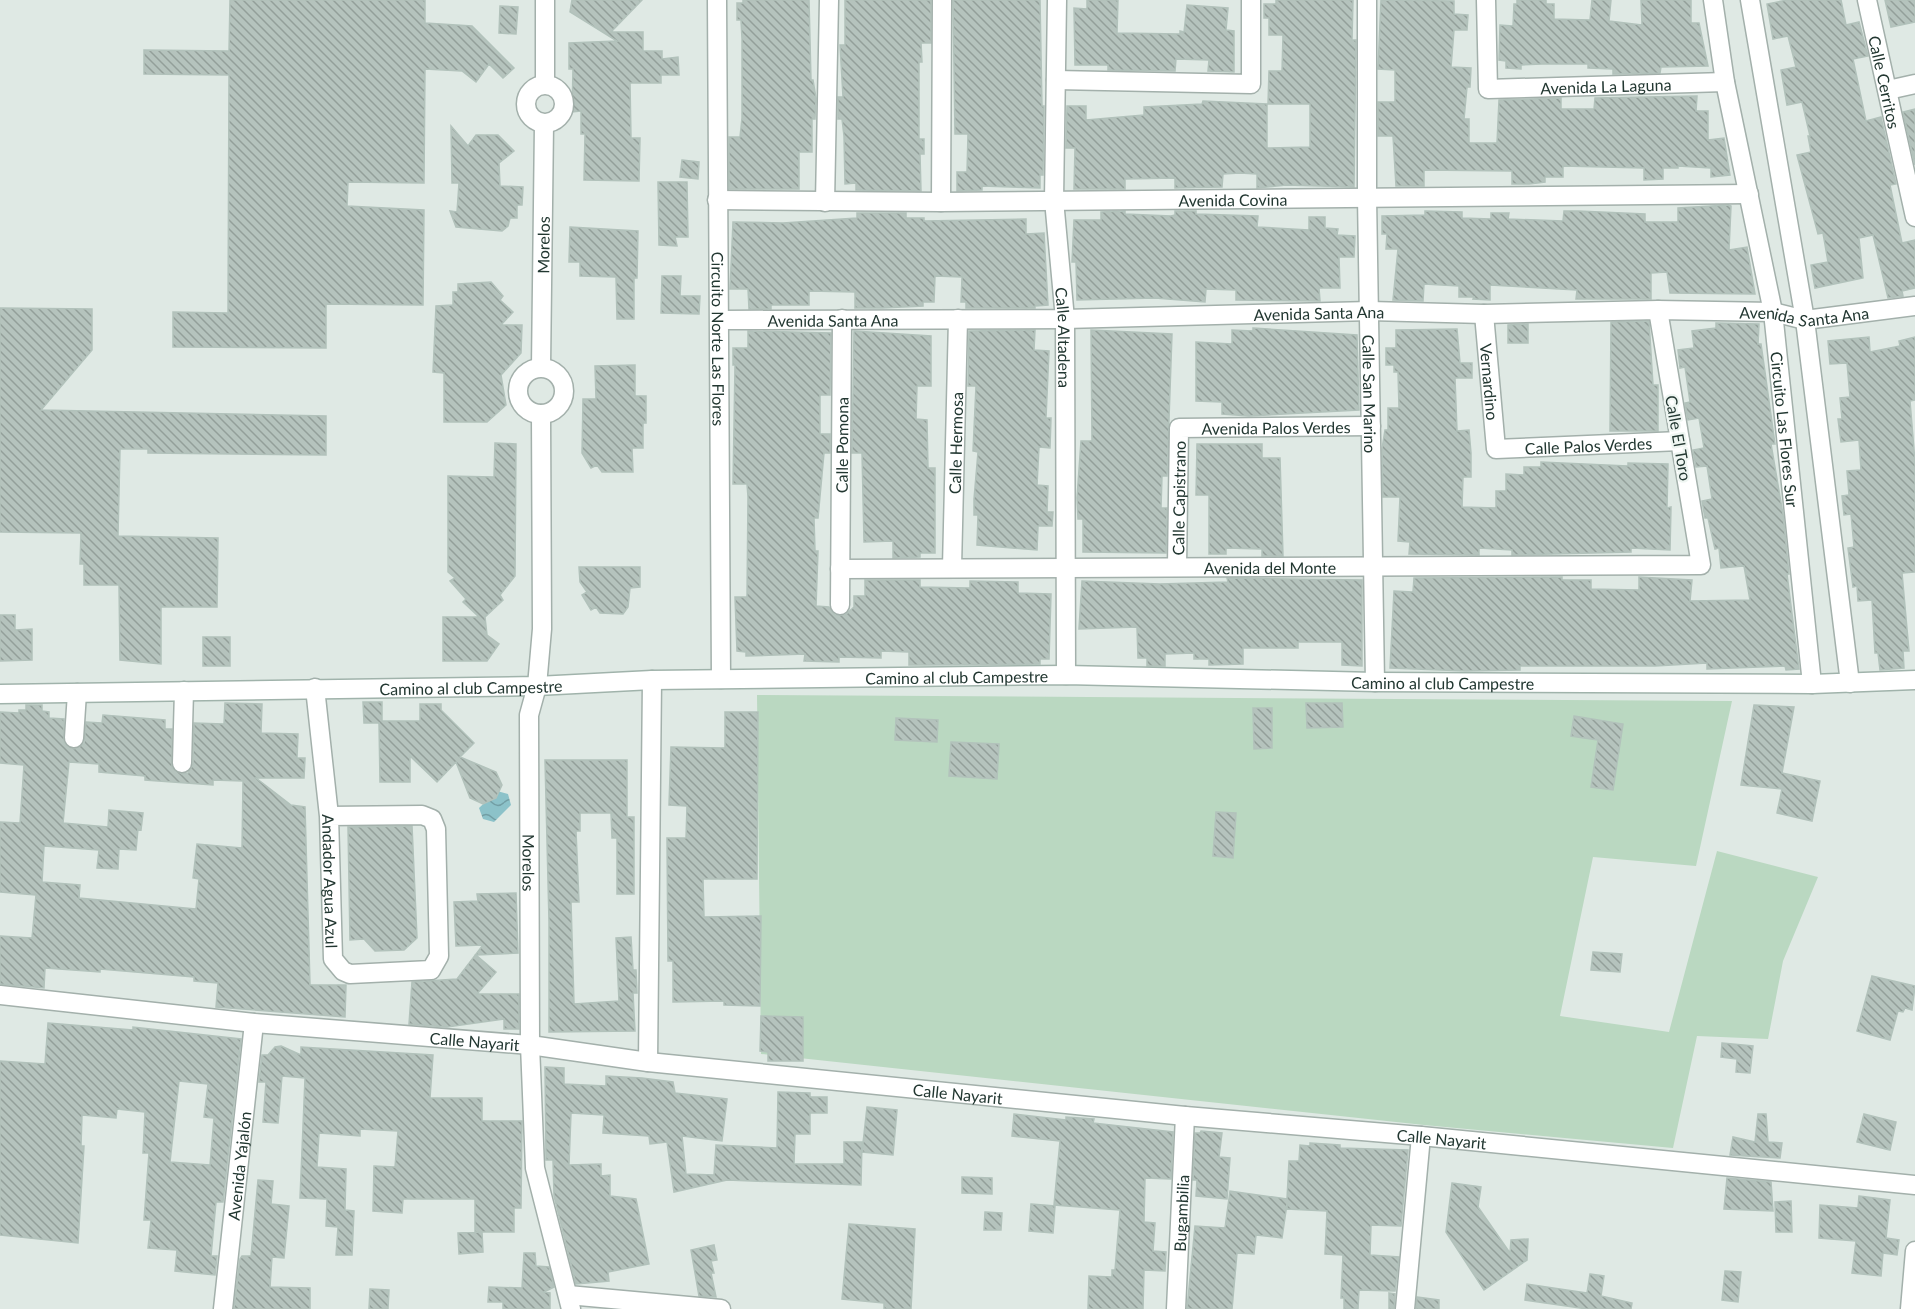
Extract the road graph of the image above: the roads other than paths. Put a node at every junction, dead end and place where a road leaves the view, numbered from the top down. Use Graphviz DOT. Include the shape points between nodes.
graph roads {
  1 [pos="545,0"];
  2 [pos="717,0"];
  3 [pos="829,0"];
  4 [pos="942,0"];
  5 [pos="1057,0"];
  6 [pos="1251,0"];
  7 [pos="1367,0"];
  8 [pos="1486,0"];
  9 [pos="1713,0"];
  10 [pos="1750,0"];
  11 [pos="1867,0"];
  12 [pos="1056,80"];
  13 [pos="1725,82"];
  14 [pos="545,84"];
  15 [pos="1915,84"];
  16 [pos="1888,90"];
  17 [pos="544,124"];
  18 [pos="1749,195"];
  19 [pos="1367,197"];
  20 [pos="717,200"];
  21 [pos="1054,200"];
  22 [pos="825,202"];
  23 [pos="941,202"];
  24 [pos="1914,205"];
  25 [pos="1915,306"];
  26 [pos="1658,310"];
  27 [pos="1370,311"];
  28 [pos="1773,312"];
  29 [pos="1484,314"];
  30 [pos="842,319"];
  31 [pos="958,319"];
  32 [pos="1065,319"];
  33 [pos="721,320"];
  34 [pos="1806,320"];
  35 [pos="542,367"];
  36 [pos="541,414"];
  37 [pos="1371,426"];
  38 [pos="1179,428"];
  39 [pos="1680,441"];
  40 [pos="1496,449"];
  41 [pos="1701,565"];
  42 [pos="1373,566"];
  43 [pos="952,567"];
  44 [pos="1065,567"];
  45 [pos="1177,567"];
  46 [pos="840,569"];
  47 [pos="840,605"];
  48 [pos="1066,675"];
  49 [pos="721,679"];
  50 [pos="652,680"];
  51 [pos="1915,680"];
  52 [pos="1375,682"];
  53 [pos="1850,682"];
  54 [pos="1812,684"];
  55 [pos="537,686"];
  56 [pos="315,688"];
  57 [pos="184,691"];
  58 [pos="77,693"];
  59 [pos="0,694"];
  60 [pos="74,738"];
  61 [pos="182,763"];
  62 [pos="329,816"];
  63 [pos="0,995"];
  64 [pos="254,1023"];
  65 [pos="530,1045"];
  66 [pos="648,1062"];
  67 [pos="1185,1116"];
  68 [pos="1421,1136"];
  69 [pos="1915,1185"];
  70 [pos="1915,1251"];
  71 [pos="569,1302"];
  72 [pos="223,1309"];
  73 [pos="721,1309"];
  74 [pos="1176,1309"];
  75 [pos="1405,1309"];
  76 [pos="1910,1309"];
  1 -- 14 [label="street"];
  2 -- 20 [label="street, Circuito Norte Las Flores"];
  3 -- 22 [label="street"];
  4 -- 23 [label="street"];
  5 -- 12 [label="street, Calle Altadena"];
  6 -- 12 [label="street" via="1251,84"];
  7 -- 19 [label="street, Calle San Marino"];
  8 -- 13 [label="street, Avenida La Laguna" via="1488,89"];
  9 -- 13 [label="street, Circuito Las Flores Sur"];
  10 -- 34 [label="street, Circuito Las Flores Sur"];
  11 -- 16 [label="street, Calle Cerritos"];
  12 -- 21 [label="street, Calle Altadena"];
  13 -- 18 [label="street, Circuito Las Flores Sur"];
  14 -- 17 [label="street" via="532,88 525,107 532,119"];
  14 -- 17 [label="street" via="558,89 564,101 557,120"];
  15 -- 16 [label="street"];
  16 -- 24 [label="street, Calle Cerritos"];
  17 -- 35 [label="street, Morelos"];
  18 -- 19 [label="street, Avenida Covina"];
  18 -- 28 [label="street, Circuito Las Flores Sur"];
  19 -- 21 [label="street, Avenida Covina"];
  19 -- 27 [label="street, Calle San Marino"];
  20 -- 22 [label="street, Avenida Covina"];
  20 -- 33 [label="street, Circuito Norte Las Flores"];
  21 -- 23 [label="street, Avenida Covina"];
  21 -- 32 [label="street, Calle Altadena"];
  22 -- 23 [label="street, Avenida Covina"];
  25 -- 34 [label="street, Avenida Santa Ana"];
  26 -- 28 [label="street, Avenida Santa Ana"];
  26 -- 29 [label="street, Avenida Santa Ana"];
  26 -- 39 [label="street, Calle El Toro"];
  27 -- 29 [label="street, Avenida Santa Ana"];
  27 -- 32 [label="street, Avenida Santa Ana"];
  27 -- 37 [label="street, Calle San Marino"];
  28 -- 34 [label="street, Avenida Santa Ana"];
  28 -- 54 [label="street, Circuito Las Flores Sur"];
  29 -- 40 [label="street, Vernardino"];
  30 -- 31 [label="street, Avenida Santa Ana"];
  30 -- 33 [label="street, Avenida Santa Ana"];
  30 -- 46 [label="street, Calle Pomona"];
  31 -- 32 [label="street, Avenida Santa Ana"];
  31 -- 43 [label="street, Calle Hermosa"];
  32 -- 44 [label="street, Calle Altadena"];
  33 -- 49 [label="street, Circuito Norte Las Flores"];
  34 -- 53 [label="street, Circuito Las Flores Sur"];
  35 -- 36 [label="street" via="557,373 565,395 556,409"];
  35 -- 36 [label="street" via="526,373 518,387 526,409"];
  36 -- 55 [label="street, Morelos" via="542,629"];
  37 -- 38 [label="street, Avenida Palos Verdes"];
  37 -- 42 [label="street, Calle San Marino"];
  38 -- 45 [label="street, Calle Capistrano"];
  39 -- 40 [label="street, Calle Palos Verdes"];
  39 -- 41 [label="street, Calle El Toro"];
  41 -- 42 [label="street, Avenida del Monte"];
  42 -- 45 [label="street, Avenida del Monte"];
  42 -- 52 [label="street, Calle San Marino"];
  43 -- 44 [label="street, Avenida del Monte"];
  43 -- 46 [label="street, Avenida del Monte"];
  44 -- 45 [label="street, Avenida del Monte"];
  44 -- 48 [label="street, Calle Altadena"];
  46 -- 47 [label="street, Calle Pomona"];
  48 -- 49 [label="street, Camino al club Campestre"];
  48 -- 52 [label="street, Camino al club Campestre"];
  49 -- 50 [label="street, Camino al club Campestre"];
  50 -- 55 [label="street, Camino al club Campestre"];
  50 -- 66 [label="street"];
  51 -- 53 [label="street, Camino al club Campestre"];
  52 -- 54 [label="street, Camino al club Campestre"];
  53 -- 54 [label="street, Camino al club Campestre"];
  55 -- 56 [label="street, Camino al club Campestre"];
  55 -- 65 [label="street, Morelos" via="529,716"];
  56 -- 57 [label="street, Camino al club Campestre"];
  56 -- 62 [label="street, Andador Agua Azul"];
  57 -- 58 [label="street, Camino al club Campestre"];
  57 -- 61 [label="street"];
  58 -- 59 [label="street, Camino al club Campestre"];
  58 -- 60 [label="street"];
  62 -- 62 [label="street, Andador Agua Azul" via="332,952 337,966 350,974 425,972 438,962 436,829 432,819 422,814"];
  63 -- 64 [label="street, Calle Nayarit"];
  64 -- 65 [label="street, Calle Nayarit"];
  64 -- 72 [label="street, Avenida Yajalón"];
  65 -- 66 [label="street, Calle Nayarit"];
  65 -- 71 [label="street, Morelos" via="535,1168"];
  66 -- 67 [label="street, Calle Nayarit"];
  67 -- 68 [label="street, Calle Nayarit"];
  67 -- 74 [label="street, Bugambilia"];
  68 -- 69 [label="street, Calle Nayarit"];
  68 -- 75 [label="street"];
  70 -- 76 [label="street"];
  71 -- 73 [label="street"];
}
